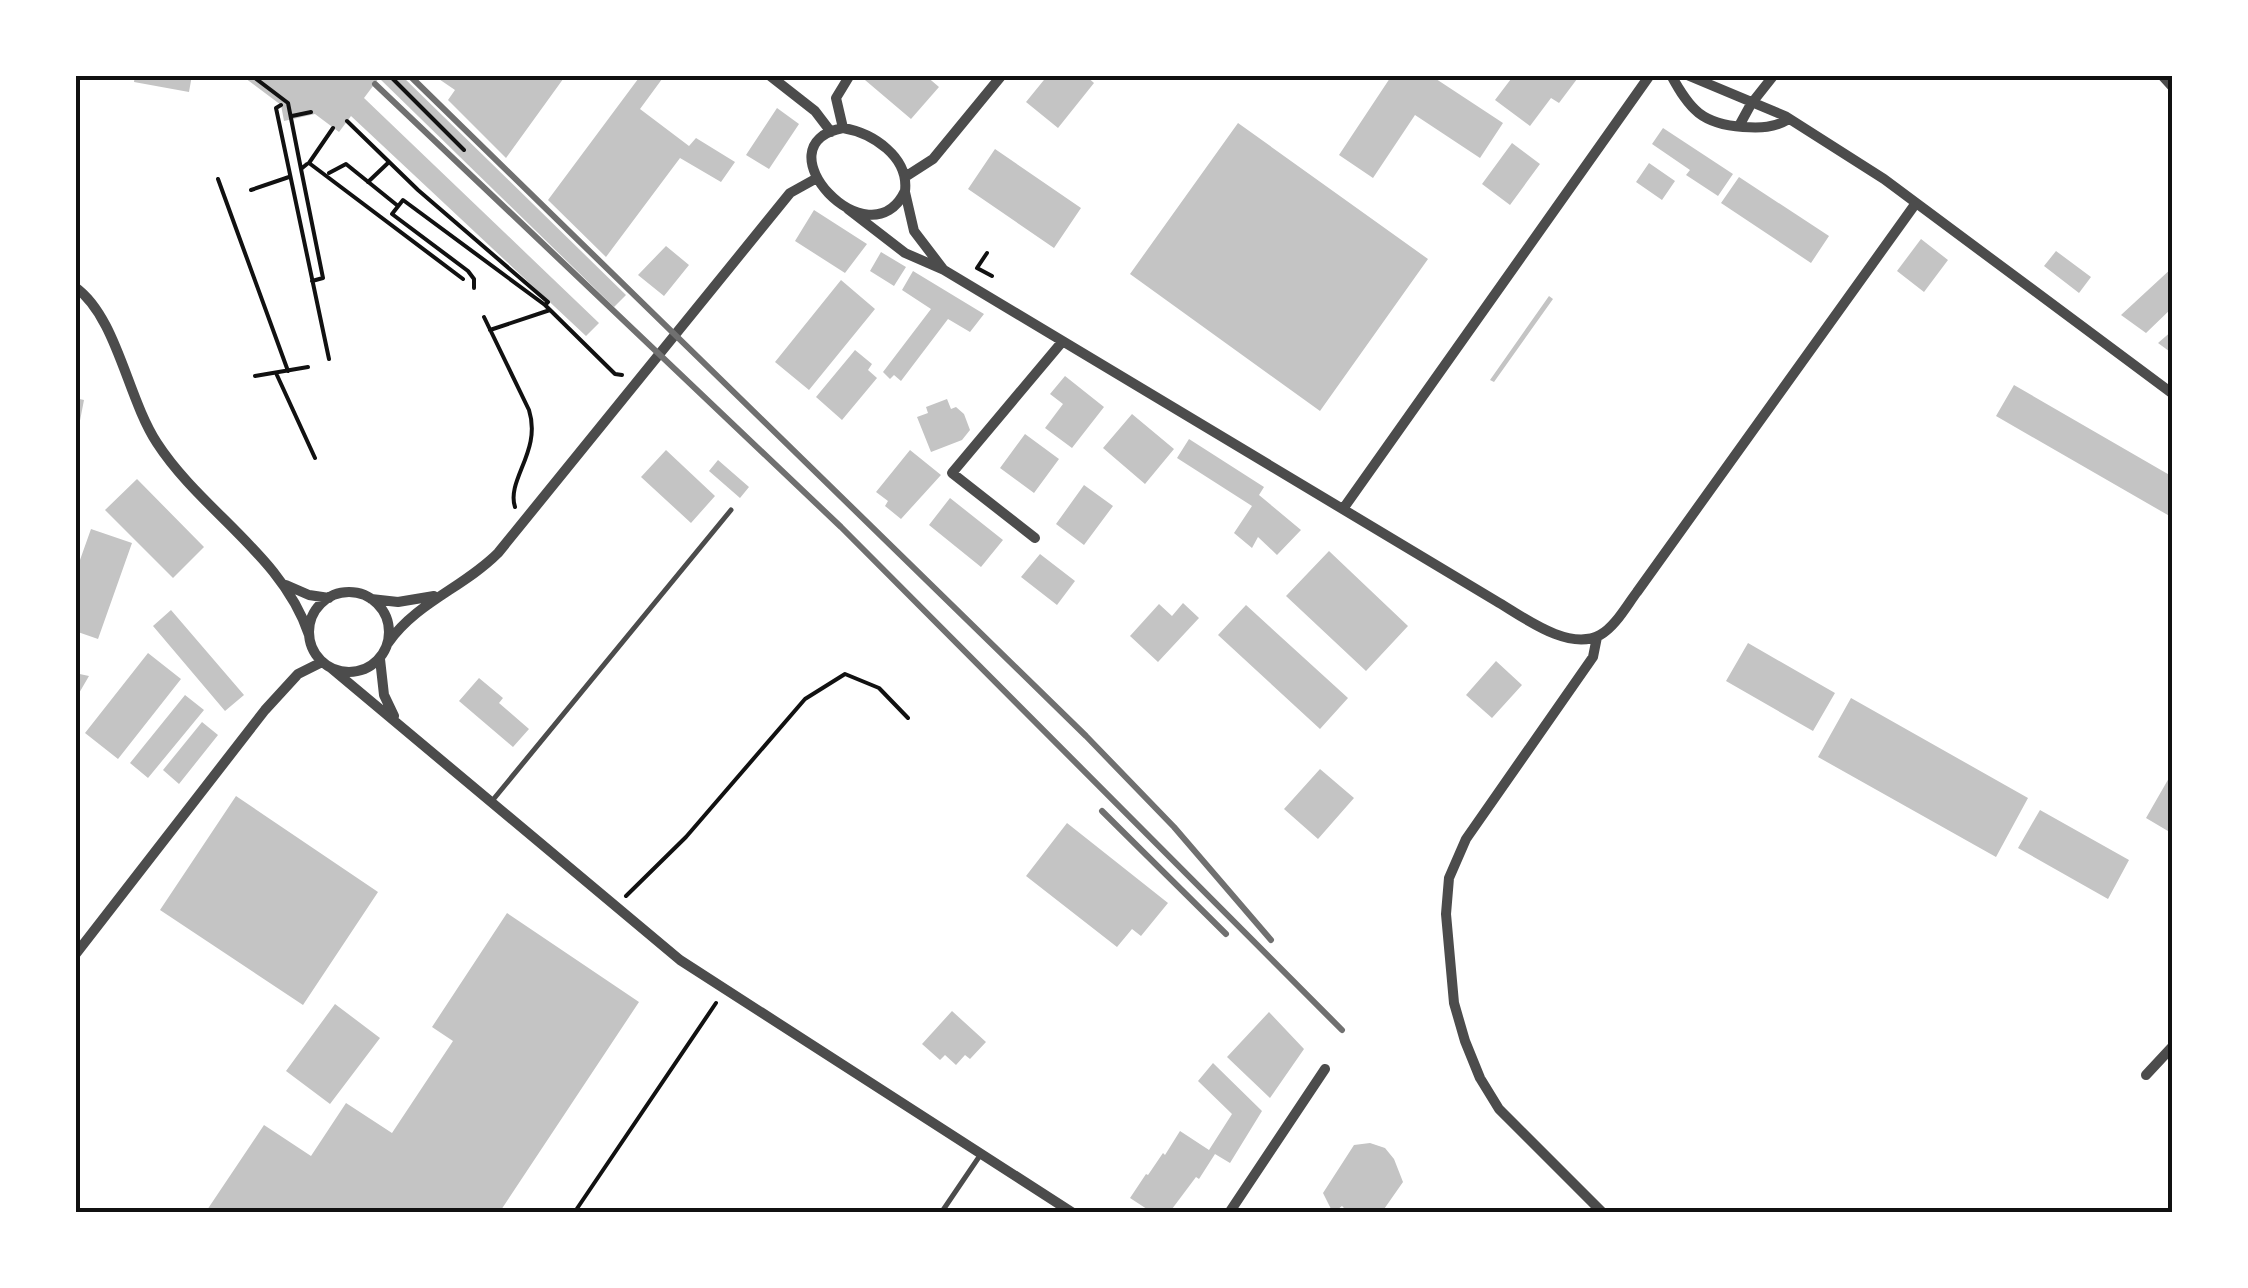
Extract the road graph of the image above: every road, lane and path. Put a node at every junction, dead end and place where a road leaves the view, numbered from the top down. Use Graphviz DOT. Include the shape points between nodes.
graph roads {
  1 [pos="251,75"];
  2 [pos="389,75"];
  3 [pos="769,75"];
  4 [pos="850,75"];
  5 [pos="1002,75"];
  6 [pos="1650,75"];
  7 [pos="1671,75"];
  8 [pos="1686,75"];
  9 [pos="1774,75"];
  10 [pos="2164,75"];
  11 [pos="2173,86"];
  12 [pos="1750,104"];
  13 [pos="281,105"];
  14 [pos="311,112"];
  15 [pos="291,116"];
  16 [pos="1789,119"];
  17 [pos="347,121"];
  18 [pos="1739,126"];
  19 [pos="333,128"];
  20 [pos="843,128"];
  21 [pos="830,132"];
  22 [pos="464,150"];
  23 [pos="388,162"];
  24 [pos="309,163"];
  25 [pos="301,169"];
  26 [pos="329,173"];
  27 [pos="290,177"];
  28 [pos="905,177"];
  29 [pos="817,178"];
  30 [pos="218,179"];
  31 [pos="368,182"];
  32 [pos="251,190"];
  33 [pos="906,190"];
  34 [pos="1916,204"];
  35 [pos="398,206"];
  36 [pos="848,209"];
  37 [pos="986,253"];
  38 [pos="944,270"];
  39 [pos="992,276"];
  40 [pos="463,279"];
  41 [pos="312,281"];
  42 [pos="75,288"];
  43 [pos="474,288"];
  44 [pos="547,307"];
  45 [pos="484,317"];
  46 [pos="490,330"];
  47 [pos="1062,342"];
  48 [pos="329,360"];
  49 [pos="308,368"];
  50 [pos="288,371"];
  51 [pos="276,373"];
  52 [pos="625,375"];
  53 [pos="255,376"];
  54 [pos="2173,394"];
  55 [pos="315,458"];
  56 [pos="515,508"];
  57 [pos="731,510"];
  58 [pos="1343,510"];
  59 [pos="1035,538"];
  60 [pos="281,582"];
  61 [pos="439,594"];
  62 [pos="328,598"];
  63 [pos="371,598"];
  64 [pos="309,636"];
  65 [pos="1596,636"];
  66 [pos="388,643"];
  67 [pos="380,659"];
  68 [pos="326,665"];
  69 [pos="908,718"];
  70 [pos="397,721"];
  71 [pos="492,801"];
  72 [pos="615,907"];
  73 [pos="75,956"];
  74 [pos="724,990"];
  75 [pos="2173,1046"];
  76 [pos="1325,1070"];
  77 [pos="2146,1075"];
  78 [pos="980,1154"];
  79 [pos="574,1213"];
  80 [pos="941,1213"];
  81 [pos="1072,1213"];
  82 [pos="1229,1213"];
  83 [pos="1603,1213"];
  1 -- 15 [label="path" via="288,103"];
  2 -- 22 [label="path"];
  3 -- 21 [label="street" via="816,111"];
  4 -- 20 [label="street" via="836,100"];
  5 -- 28 [label="street" via="929,163"];
  6 -- 58 [label="street"];
  7 -- 18 [label="street" via="1699,114"];
  8 -- 12 [label="street"];
  9 -- 12 [label="street"];
  10 -- 11 [label="street"];
  12 -- 16 [label="street"];
  12 -- 18 [label="street"];
  13 -- 27 [label="path" via="276,108"];
  14 -- 15 [label="path"];
  15 -- 25 [label="path"];
  16 -- 18 [label="street" via="1770,127"];
  16 -- 34 [label="street"];
  17 -- 23 [label="path"];
  19 -- 24 [label="path"];
  20 -- 21 [label="street"];
  20 -- 28 [label="street" via="886,148"];
  21 -- 29 [label="street" via="813,148"];
  23 -- 31 [label="path"];
  23 -- 44 [label="path"];
  24 -- 25 [label="path"];
  24 -- 40 [label="path"];
  25 -- 41 [label="path" via="323,278"];
  26 -- 31 [label="path" via="346,164"];
  27 -- 32 [label="path"];
  27 -- 41 [label="path"];
  28 -- 33 [label="street"];
  29 -- 36 [label="street"];
  29 -- 61 [label="street" via="790,193 498,553"];
  30 -- 50 [label="path"];
  31 -- 35 [label="path"];
  33 -- 36 [label="street" via="883,211"];
  33 -- 38 [label="street" via="914,231"];
  34 -- 54 [label="street"];
  34 -- 65 [label="street" via="1638,592"];
  35 -- 43 [label="path" via="392,214 468,271"];
  35 -- 44 [label="path" via="403,200"];
  36 -- 38 [label="street" via="905,253"];
  37 -- 39 [label="path" via="978,268"];
  38 -- 47 [label="street"];
  41 -- 48 [label="path"];
  42 -- 60 [label="street" via="104,320 158,445"];
  44 -- 46 [label="path"];
  44 -- 52 [label="path" via="615,374"];
  45 -- 46 [label="path"];
  46 -- 56 [label="path" via="532,424"];
  47 -- 58 [label="street"];
  47 -- 59 [label="street" via="952,472"];
  49 -- 50 [label="path"];
  50 -- 51 [label="path"];
  51 -- 53 [label="path"];
  51 -- 55 [label="path"];
  57 -- 71 [label="lane"];
  58 -- 65 [label="street" via="1542,627 1572,638"];
  60 -- 62 [label="street"];
  60 -- 64 [label="street"];
  61 -- 63 [label="street" via="408,601"];
  61 -- 66 [label="street"];
  62 -- 63 [label="street" via="351,592"];
  62 -- 64 [label="street" via="316,608"];
  63 -- 66 [label="street" via="386,618"];
  64 -- 68 [label="street"];
  65 -- 83 [label="street" via="1593,657 1466,838 1449,878 1446,914 1459,1024 1485,1087"];
  66 -- 67 [label="street"];
  67 -- 68 [label="street" via="356,672"];
  67 -- 70 [label="street" via="386,701"];
  68 -- 70 [label="street"];
  68 -- 73 [label="street" via="298,674 265,710"];
  69 -- 72 [label="path" via="879,688 845,674 826,684"];
  70 -- 71 [label="street"];
  71 -- 72 [label="street"];
  72 -- 74 [label="street"];
  74 -- 78 [label="street"];
  74 -- 79 [label="path"];
  75 -- 77 [label="street"];
  76 -- 82 [label="street"];
  78 -- 80 [label="lane"];
  78 -- 81 [label="street"];
}
